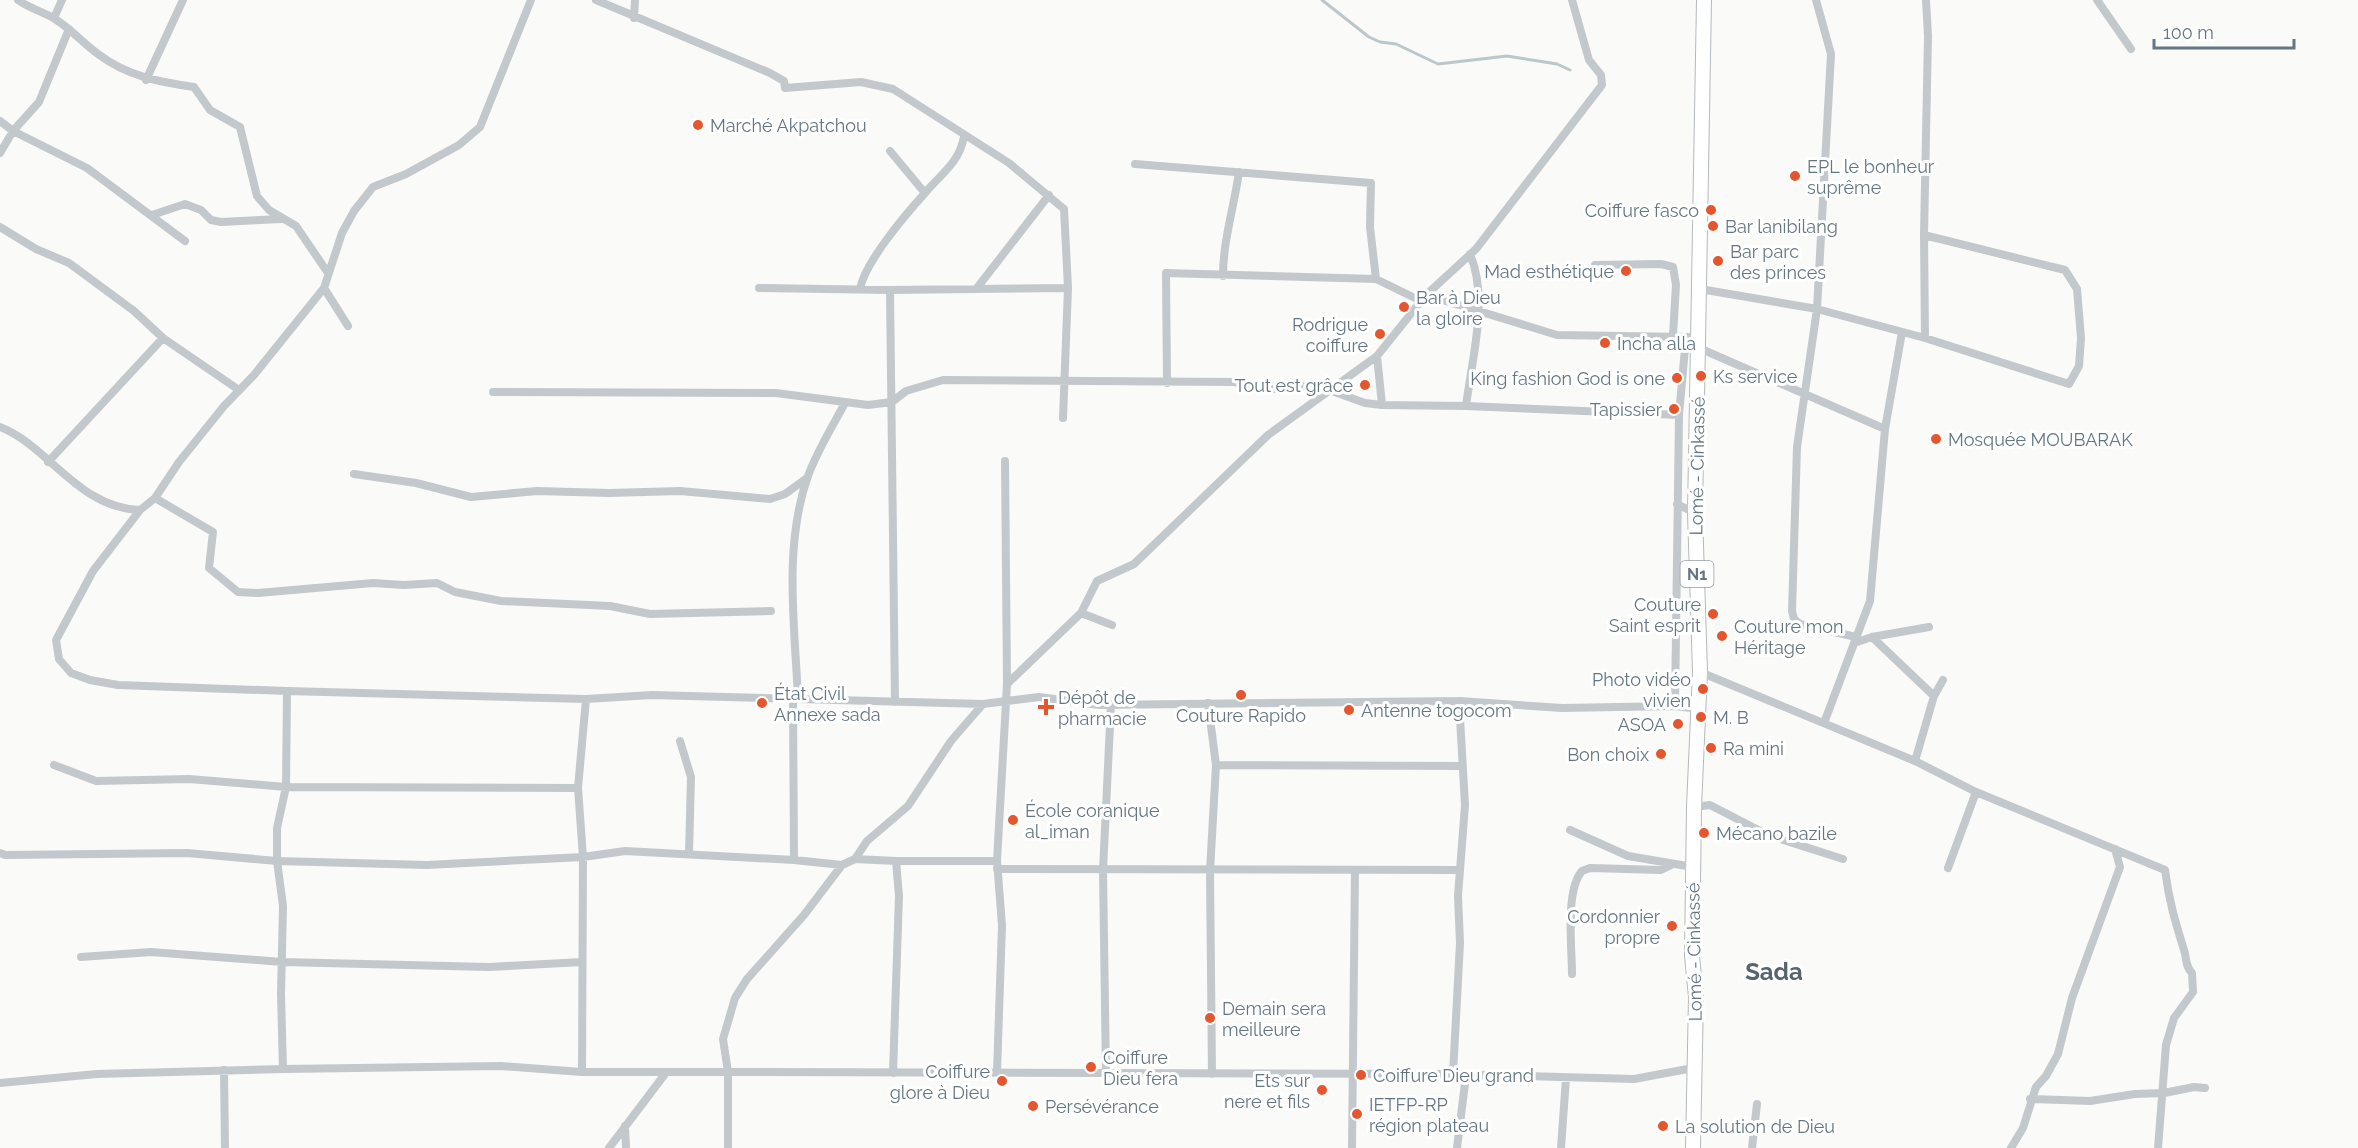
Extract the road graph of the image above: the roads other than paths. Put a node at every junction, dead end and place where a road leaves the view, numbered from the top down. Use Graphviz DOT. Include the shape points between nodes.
graph roads {
  1 [pos="18,0"];
  2 [pos="62,0"];
  3 [pos="183,0"];
  4 [pos="531,0"];
  5 [pos="596,0"];
  6 [pos="635,0"];
  7 [pos="1572,0"];
  8 [pos="1704,0"];
  9 [pos="1816,0"];
  10 [pos="1926,0"];
  11 [pos="2097,0"];
  12 [pos="54,18"];
  13 [pos="634,18"];
  14 [pos="69,29"];
  15 [pos="2131,49"];
  16 [pos="146,80"];
  17 [pos="0,121"];
  18 [pos="13,131"];
  19 [pos="964,137"];
  20 [pos="890,151"];
  21 [pos="0,153"];
  22 [pos="1135,164"];
  23 [pos="1239,172"];
  24 [pos="925,193"];
  25 [pos="1049,195"];
  26 [pos="153,215"];
  27 [pos="282,219"];
  28 [pos="0,227"];
  29 [pos="1924,235"];
  30 [pos="184,241"];
  31 [pos="1470,254"];
  32 [pos="1595,265"];
  33 [pos="328,273"];
  34 [pos="1222,276"];
  35 [pos="1376,279"];
  36 [pos="324,288"];
  37 [pos="759,288"];
  38 [pos="977,288"];
  39 [pos="1068,288"];
  40 [pos="860,289"];
  41 [pos="1700,289"];
  42 [pos="890,290"];
  43 [pos="1424,298"];
  44 [pos="1478,309"];
  45 [pos="1817,309"];
  46 [pos="348,326"];
  47 [pos="1902,332"];
  48 [pos="1673,335"];
  49 [pos="163,338"];
  50 [pos="1925,338"];
  51 [pos="1694,341"];
  52 [pos="1377,356"];
  53 [pos="1062,381"];
  54 [pos="1167,383"];
  55 [pos="239,390"];
  56 [pos="1329,390"];
  57 [pos="493,392"];
  58 [pos="1804,392"];
  59 [pos="892,402"];
  60 [pos="845,403"];
  61 [pos="1382,405"];
  62 [pos="1466,406"];
  63 [pos="1679,416"];
  64 [pos="1062,418"];
  65 [pos="0,428"];
  66 [pos="1885,429"];
  67 [pos="1005,461"];
  68 [pos="48,462"];
  69 [pos="354,474"];
  70 [pos="807,478"];
  71 [pos="155,498"];
  72 [pos="1677,504"];
  73 [pos="140,510"];
  74 [pos="1695,513"];
  75 [pos="771,611"];
  76 [pos="1081,613"];
  77 [pos="1112,625"];
  78 [pos="1929,627"];
  79 [pos="1872,637"];
  80 [pos="1855,640"];
  81 [pos="1700,672"];
  82 [pos="1943,681"];
  83 [pos="1007,684"];
  84 [pos="287,691"];
  85 [pos="1934,696"];
  86 [pos="586,699"];
  87 [pos="795,699"];
  88 [pos="1006,699"];
  89 [pos="1459,701"];
  90 [pos="895,702"];
  91 [pos="1208,703"];
  92 [pos="983,704"];
  93 [pos="1111,704"];
  94 [pos="1675,706"];
  95 [pos="1700,709"];
  96 [pos="1824,723"];
  97 [pos="680,741"];
  98 [pos="1915,761"];
  99 [pos="54,765"];
  100 [pos="1216,765"];
  101 [pos="1462,766"];
  102 [pos="286,787"];
  103 [pos="578,788"];
  104 [pos="1976,792"];
  105 [pos="1694,807"];
  106 [pos="1570,830"];
  107 [pos="2115,849"];
  108 [pos="0,853"];
  109 [pos="689,854"];
  110 [pos="584,857"];
  111 [pos="855,859"];
  112 [pos="1843,859"];
  113 [pos="794,860"];
  114 [pos="277,861"];
  115 [pos="896,861"];
  116 [pos="1673,864"];
  117 [pos="842,865"];
  118 [pos="997,865"];
  119 [pos="1693,867"];
  120 [pos="1948,868"];
  121 [pos="1103,870"];
  122 [pos="1355,870"];
  123 [pos="1459,870"];
  124 [pos="1210,871"];
  125 [pos="81,957"];
  126 [pos="282,962"];
  127 [pos="582,962"];
  128 [pos="1572,974"];
  129 [pos="283,1068"];
  130 [pos="1693,1068"];
  131 [pos="224,1070"];
  132 [pos="582,1072"];
  133 [pos="728,1072"];
  134 [pos="893,1073"];
  135 [pos="997,1073"];
  136 [pos="665,1074"];
  137 [pos="1106,1074"];
  138 [pos="1212,1074"];
  139 [pos="1453,1074"];
  140 [pos="1353,1075"];
  141 [pos="1466,1075"];
  142 [pos="1566,1078"];
  143 [pos="0,1083"];
  144 [pos="2205,1088"];
  145 [pos="2164,1093"];
  146 [pos="2030,1099"];
  147 [pos="1757,1104"];
  148 [pos="625,1126"];
  149 [pos="225,1148"];
  150 [pos="609,1148"];
  151 [pos="626,1148"];
  152 [pos="728,1148"];
  153 [pos="1352,1148"];
  154 [pos="1457,1148"];
  155 [pos="1561,1148"];
  156 [pos="1693,1148"];
  157 [pos="1752,1148"];
  158 [pos="2011,1148"];
  159 [pos="2158,1148"];
  1 -- 12 [label="street"];
  2 -- 12 [label="street"];
  3 -- 16 [label="street"];
  4 -- 33 [label="street" via="480,127 459,146 373,187 342,233"];
  5 -- 13 [label="street"];
  6 -- 13 [label="street"];
  7 -- 31 [label="street" via="1585,49 1601,75 1602,85"];
  8 -- 41 [label="highway, Lomé - Cinkassé / N1"];
  9 -- 45 [label="street" via="1830,54"];
  10 -- 29 [label="street"];
  11 -- 15 [label="street"];
  12 -- 14 [label="street"];
  13 -- 19 [label="street" via="770,73 784,81 785,88 861,82 893,89"];
  14 -- 16 [label="street" via="100,56"];
  14 -- 18 [label="street" via="39,102"];
  16 -- 27 [label="street" via="194,87 210,110 240,127 257,196"];
  17 -- 18 [label="street"];
  18 -- 21 [label="street"];
  18 -- 26 [label="street" via="87,168"];
  19 -- 24 [label="street" via="957,159"];
  19 -- 25 [label="street" via="1009,163"];
  20 -- 24 [label="street"];
  22 -- 23 [label="street"];
  23 -- 34 [label="street" via="1223,249"];
  23 -- 35 [label="street" via="1371,183 1370,227"];
  24 -- 40 [label="street" via="867,268"];
  25 -- 38 [label="street"];
  25 -- 39 [label="street" via="1065,209"];
  26 -- 27 [label="street" via="185,204 221,222"];
  26 -- 30 [label="street"];
  27 -- 33 [label="street" via="296,226"];
  28 -- 49 [label="street" via="69,263 134,311"];
  29 -- 50 [label="street"];
  29 -- 50 [label="street" via="2065,270 2077,289 2079,366 2069,384"];
  31 -- 43 [label="street"];
  31 -- 44 [label="street" via="1477,271"];
  32 -- 48 [label="street" via="1673,267"];
  33 -- 36 [label="street"];
  34 -- 35 [label="street"];
  34 -- 54 [label="street" via="1166,273"];
  35 -- 43 [label="street"];
  36 -- 46 [label="street"];
  36 -- 55 [label="street"];
  37 -- 40 [label="street"];
  38 -- 39 [label="street"];
  38 -- 42 [label="street"];
  39 -- 53 [label="street"];
  40 -- 42 [label="street"];
  41 -- 45 [label="street"];
  41 -- 51 [label="highway, Lomé - Cinkassé / N1"];
  42 -- 59 [label="street"];
  43 -- 44 [label="street"];
  43 -- 52 [label="street"];
  44 -- 48 [label="street" via="1557,334"];
  44 -- 62 [label="street"];
  45 -- 47 [label="street"];
  45 -- 58 [label="street"];
  47 -- 50 [label="street"];
  47 -- 66 [label="street"];
  48 -- 51 [label="street"];
  49 -- 55 [label="street"];
  49 -- 68 [label="street"];
  51 -- 58 [label="street"];
  51 -- 63 [label="street"];
  51 -- 74 [label="highway, Lomé - Cinkassé / N1"];
  52 -- 56 [label="street"];
  52 -- 61 [label="street"];
  53 -- 54 [label="street"];
  53 -- 59 [label="street" via="943,380 906,391"];
  53 -- 64 [label="street"];
  54 -- 56 [label="street" via="1234,382 1264,389 1305,386"];
  55 -- 71 [label="street" via="179,462"];
  56 -- 61 [label="street"];
  56 -- 76 [label="street" via="1268,435 1134,564 1097,581"];
  57 -- 60 [label="street" via="776,393"];
  58 -- 66 [label="street"];
  58 -- 80 [label="street" via="1797,447 1792,611 1794,620 1800,624"];
  59 -- 60 [label="street"];
  59 -- 90 [label="street"];
  60 -- 70 [label="street"];
  61 -- 62 [label="street"];
  62 -- 63 [label="street"];
  63 -- 72 [label="street"];
  65 -- 68 [label="street" via="18,434"];
  66 -- 80 [label="street" via="1870,601"];
  67 -- 83 [label="street"];
  68 -- 73 [label="street" via="76,486 124,510"];
  69 -- 70 [label="street" via="416,483 471,497 537,491 680,491 770,499 785,494"];
  70 -- 87 [label="street" via="793,553"];
  71 -- 73 [label="street"];
  71 -- 75 [label="street" via="213,532 209,568 238,592 437,583 455,592 501,601 610,606 650,614"];
  72 -- 74 [label="street"];
  72 -- 94 [label="street"];
  73 -- 84 [label="street" via="93,571 75,602 56,640 59,659 71,673 118,685"];
  74 -- 81 [label="highway, Lomé - Cinkassé / N1"];
  76 -- 77 [label="street"];
  76 -- 83 [label="street"];
  78 -- 79 [label="street"];
  79 -- 80 [label="street"];
  79 -- 85 [label="street"];
  80 -- 96 [label="street"];
  81 -- 95 [label="highway, Lomé - Cinkassé / N1"];
  81 -- 96 [label="street"];
  82 -- 85 [label="street"];
  83 -- 88 [label="street"];
  84 -- 86 [label="street"];
  84 -- 102 [label="street"];
  85 -- 98 [label="street"];
  86 -- 87 [label="street" via="652,695"];
  86 -- 103 [label="street"];
  87 -- 90 [label="street"];
  87 -- 113 [label="street"];
  88 -- 92 [label="street"];
  88 -- 93 [label="street" via="1039,697"];
  88 -- 118 [label="street"];
  89 -- 91 [label="street"];
  89 -- 94 [label="street" via="1562,708"];
  89 -- 101 [label="street"];
  90 -- 92 [label="street"];
  91 -- 93 [label="street"];
  91 -- 100 [label="street"];
  92 -- 111 [label="street" via="951,741 908,806 867,841"];
  93 -- 121 [label="street"];
  94 -- 95 [label="street"];
  95 -- 105 [label="highway, Lomé - Cinkassé / N1"];
  96 -- 98 [label="street"];
  97 -- 109 [label="street" via="691,777"];
  98 -- 104 [label="street"];
  99 -- 102 [label="street" via="96,781 189,779"];
  100 -- 101 [label="street"];
  100 -- 124 [label="street"];
  101 -- 123 [label="street" via="1465,804"];
  102 -- 103 [label="street"];
  102 -- 114 [label="street" via="277,828"];
  103 -- 110 [label="street"];
  104 -- 107 [label="street"];
  104 -- 120 [label="street"];
  105 -- 112 [label="street" via="1710,805 1768,835"];
  105 -- 119 [label="highway, Lomé - Cinkassé / N1"];
  106 -- 116 [label="street" via="1628,856"];
  107 -- 145 [label="street" via="2165,870 2171,913 2187,968 2192,973 2193,993 2174,1018 2166,1045"];
  107 -- 146 [label="street" via="2120,867 2072,998 2058,1054"];
  108 -- 114 [label="street" via="187,853"];
  109 -- 110 [label="street" via="625,851"];
  109 -- 113 [label="street"];
  110 -- 114 [label="street" via="427,866"];
  110 -- 127 [label="street"];
  111 -- 115 [label="street"];
  111 -- 117 [label="street"];
  113 -- 117 [label="street"];
  114 -- 126 [label="street" via="283,906"];
  115 -- 118 [label="street"];
  115 -- 134 [label="street" via="899,896"];
  116 -- 119 [label="street"];
  116 -- 128 [label="street" via="1661,870 1582,871 1571,903"];
  117 -- 133 [label="street" via="735,998 723,1039"];
  118 -- 121 [label="street"];
  118 -- 135 [label="street" via="1002,925"];
  119 -- 130 [label="highway, Lomé - Cinkassé / N1"];
  121 -- 124 [label="street"];
  121 -- 137 [label="street"];
  122 -- 123 [label="street"];
  122 -- 124 [label="street"];
  122 -- 140 [label="street"];
  123 -- 139 [label="street" via="1460,942"];
  124 -- 138 [label="street"];
  125 -- 126 [label="street" via="151,952"];
  126 -- 127 [label="street" via="489,967"];
  126 -- 129 [label="street"];
  127 -- 132 [label="street"];
  129 -- 131 [label="street"];
  129 -- 132 [label="street" via="501,1065"];
  130 -- 142 [label="street" via="1634,1078"];
  130 -- 156 [label="highway, Lomé - Cinkassé / N1"];
  131 -- 143 [label="street" via="97,1074"];
  131 -- 149 [label="street"];
  132 -- 136 [label="street"];
  133 -- 134 [label="street"];
  133 -- 136 [label="street"];
  133 -- 152 [label="street"];
  134 -- 135 [label="street"];
  135 -- 137 [label="street"];
  136 -- 148 [label="street"];
  137 -- 138 [label="street"];
  138 -- 140 [label="street"];
  139 -- 140 [label="street"];
  139 -- 141 [label="street"];
  140 -- 153 [label="street"];
  141 -- 142 [label="street"];
  141 -- 154 [label="street"];
  142 -- 155 [label="street"];
  144 -- 145 [label="street"];
  145 -- 146 [label="street" via="2090,1101"];
  145 -- 159 [label="street"];
  146 -- 158 [label="street" via="2023,1128"];
  147 -- 157 [label="street"];
  148 -- 150 [label="street"];
  148 -- 151 [label="street"];
}
